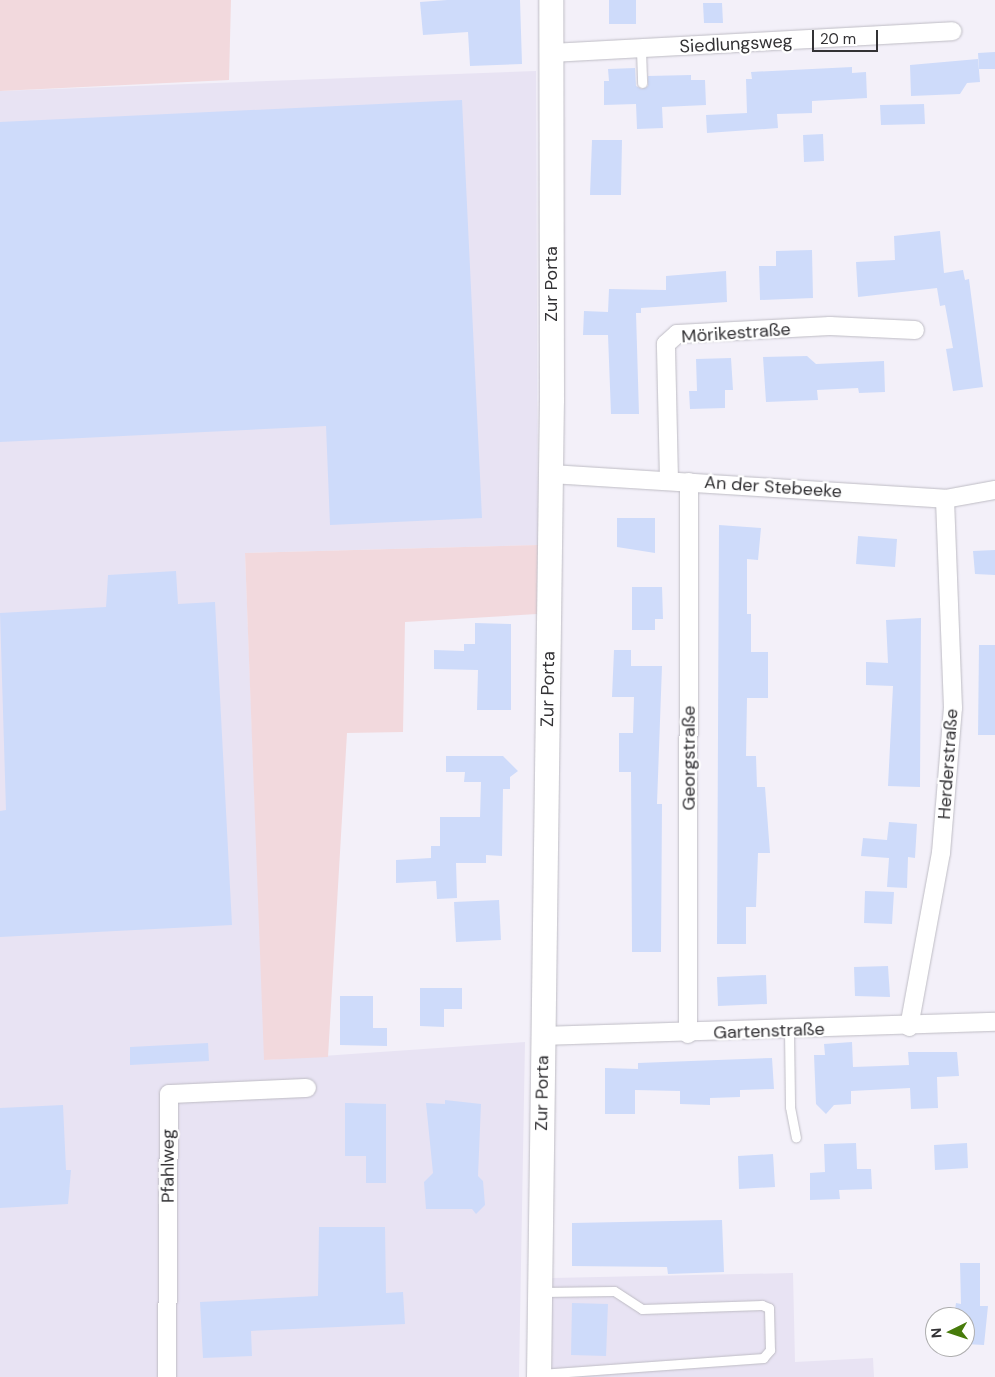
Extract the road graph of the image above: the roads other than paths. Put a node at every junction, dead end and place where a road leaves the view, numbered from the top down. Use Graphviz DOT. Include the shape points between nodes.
graph roads {
  1 [pos="551,0"];
  2 [pos="952,31"];
  3 [pos="641,50"];
  4 [pos="551,53"];
  5 [pos="642,83"];
  6 [pos="915,330"];
  7 [pos="551,474"];
  8 [pos="669,480"];
  9 [pos="689,482"];
  10 [pos="995,490"];
  11 [pos="945,499"];
  12 [pos="995,1022"];
  13 [pos="909,1027"];
  14 [pos="789,1031"];
  15 [pos="688,1034"];
  16 [pos="542,1036"];
  17 [pos="307,1088"];
  18 [pos="796,1138"];
  19 [pos="540,1292"];
  20 [pos="539,1375"];
  21 [pos="167,1377"];
  1 -- 4 [label="main road, Zur Porta"];
  2 -- 3 [label="street, Siedlungsweg"];
  3 -- 4 [label="street, Siedlungsweg"];
  3 -- 5 [label="lane"];
  4 -- 7 [label="main road, Zur Porta"];
  6 -- 8 [label="street, Mörikestraße" via="830,326 677,334 666,344"];
  7 -- 8 [label="street, An der Stebeeke"];
  7 -- 16 [label="main road, Zur Porta"];
  8 -- 9 [label="street, An der Stebeeke"];
  9 -- 11 [label="street, An der Stebeeke"];
  9 -- 15 [label="street, Georgstraße"];
  10 -- 11 [label="street, An der Stebeeke"];
  11 -- 13 [label="street, Herderstraße" via="953,708 941,853"];
  12 -- 13 [label="street, Gartenstraße"];
  13 -- 14 [label="street, Gartenstraße"];
  14 -- 15 [label="street, Gartenstraße"];
  14 -- 18 [label="lane" via="790,1107"];
  15 -- 16 [label="street, Gartenstraße"];
  16 -- 19 [label="main road, Zur Porta"];
  17 -- 21 [label="street, Pfahlweg" via="169,1094"];
  19 -- 20 [label="main road, Zur Porta"];
  19 -- 20 [label="lane" via="614,1291 642,1309 762,1305 769,1308 770,1350 763,1358"];
}
